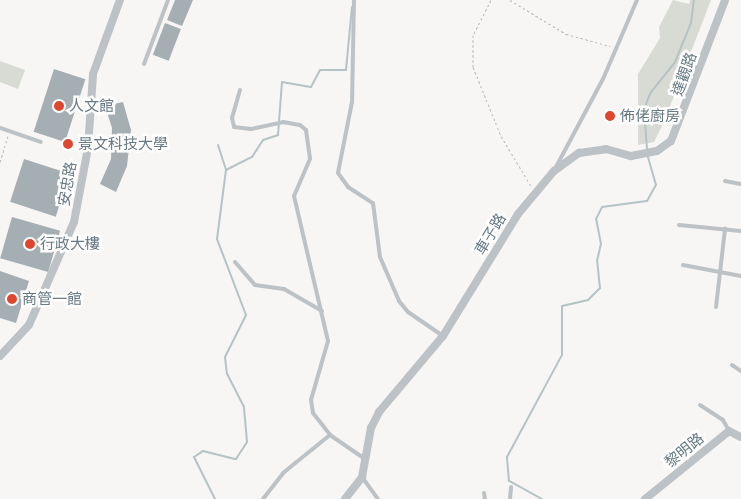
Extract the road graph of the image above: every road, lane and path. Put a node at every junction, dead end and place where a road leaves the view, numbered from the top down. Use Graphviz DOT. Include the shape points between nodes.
graph roads {
  1 [pos="120,0"];
  2 [pos="168,0"];
  3 [pos="354,0"];
  4 [pos="491,0"];
  5 [pos="510,0"];
  6 [pos="637,0"];
  7 [pos="725,0"];
  8 [pos="615,47"];
  9 [pos="144,64"];
  10 [pos="240,90"];
  11 [pos="0,128"];
  12 [pos="10,131"];
  13 [pos="41,142"];
  14 [pos="0,162"];
  15 [pos="554,171"];
  16 [pos="725,181"];
  17 [pos="741,184"];
  18 [pos="535,193"];
  19 [pos="679,225"];
  20 [pos="725,229"];
  21 [pos="741,231"];
  22 [pos="235,262"];
  23 [pos="683,266"];
  24 [pos="720,273"];
  25 [pos="741,276"];
  26 [pos="716,307"];
  27 [pos="322,312"];
  28 [pos="443,336"];
  29 [pos="0,356"];
  30 [pos="732,365"];
  31 [pos="741,371"];
  32 [pos="700,405"];
  33 [pos="729,431"];
  34 [pos="330,435"];
  35 [pos="741,437"];
  36 [pos="365,459"];
  37 [pos="362,477"];
  38 [pos="510,487"];
  39 [pos="484,493"];
  40 [pos="263,499"];
  41 [pos="345,499"];
  42 [pos="378,499"];
  43 [pos="486,499"];
  44 [pos="510,499"];
  45 [pos="645,499"];
  1 -- 29 [label="street, 安忠路" via="93,74 88,148 74,222 28,325"];
  2 -- 9 [label="lane"];
  3 -- 28 [label="lane" via="352,102 338,173 348,187 373,203 380,257 399,300 408,312"];
  4 -- 18 [label="path" via="473,35 473,68 501,136"];
  5 -- 8 [label="path" via="566,34"];
  6 -- 15 [label="lane, 車子路" via="603,78"];
  7 -- 15 [label="street, 達觀路" via="671,141 657,151 631,156 598,149 578,153"];
  10 -- 27 [label="lane" via="232,118 234,127 252,129 284,122 300,125 306,130 310,159 294,196"];
  11 -- 12 [label="lane"];
  12 -- 13 [label="lane"];
  12 -- 14 [label="path"];
  15 -- 18 [label="street, 車子路"];
  16 -- 17 [label="lane"];
  18 -- 28 [label="street, 車子路"];
  19 -- 20 [label="lane"];
  20 -- 21 [label="lane"];
  20 -- 24 [label="lane"];
  22 -- 27 [label="lane" via="255,286 284,289"];
  23 -- 24 [label="lane"];
  24 -- 25 [label="lane"];
  24 -- 26 [label="lane"];
  27 -- 34 [label="lane" via="328,347 311,400 316,420"];
  28 -- 36 [label="street, 車子路" via="379,412 371,428"];
  30 -- 31 [label="lane"];
  32 -- 33 [label="lane" via="724,420"];
  33 -- 35 [label="street"];
  33 -- 45 [label="street, 黎明路"];
  34 -- 36 [label="lane"];
  34 -- 40 [label="lane" via="283,473"];
  36 -- 37 [label="street, 車子路"];
  37 -- 41 [label="street, 車子路"];
  37 -- 42 [label="lane"];
  38 -- 44 [label="lane"];
  39 -- 43 [label="lane"];
}
